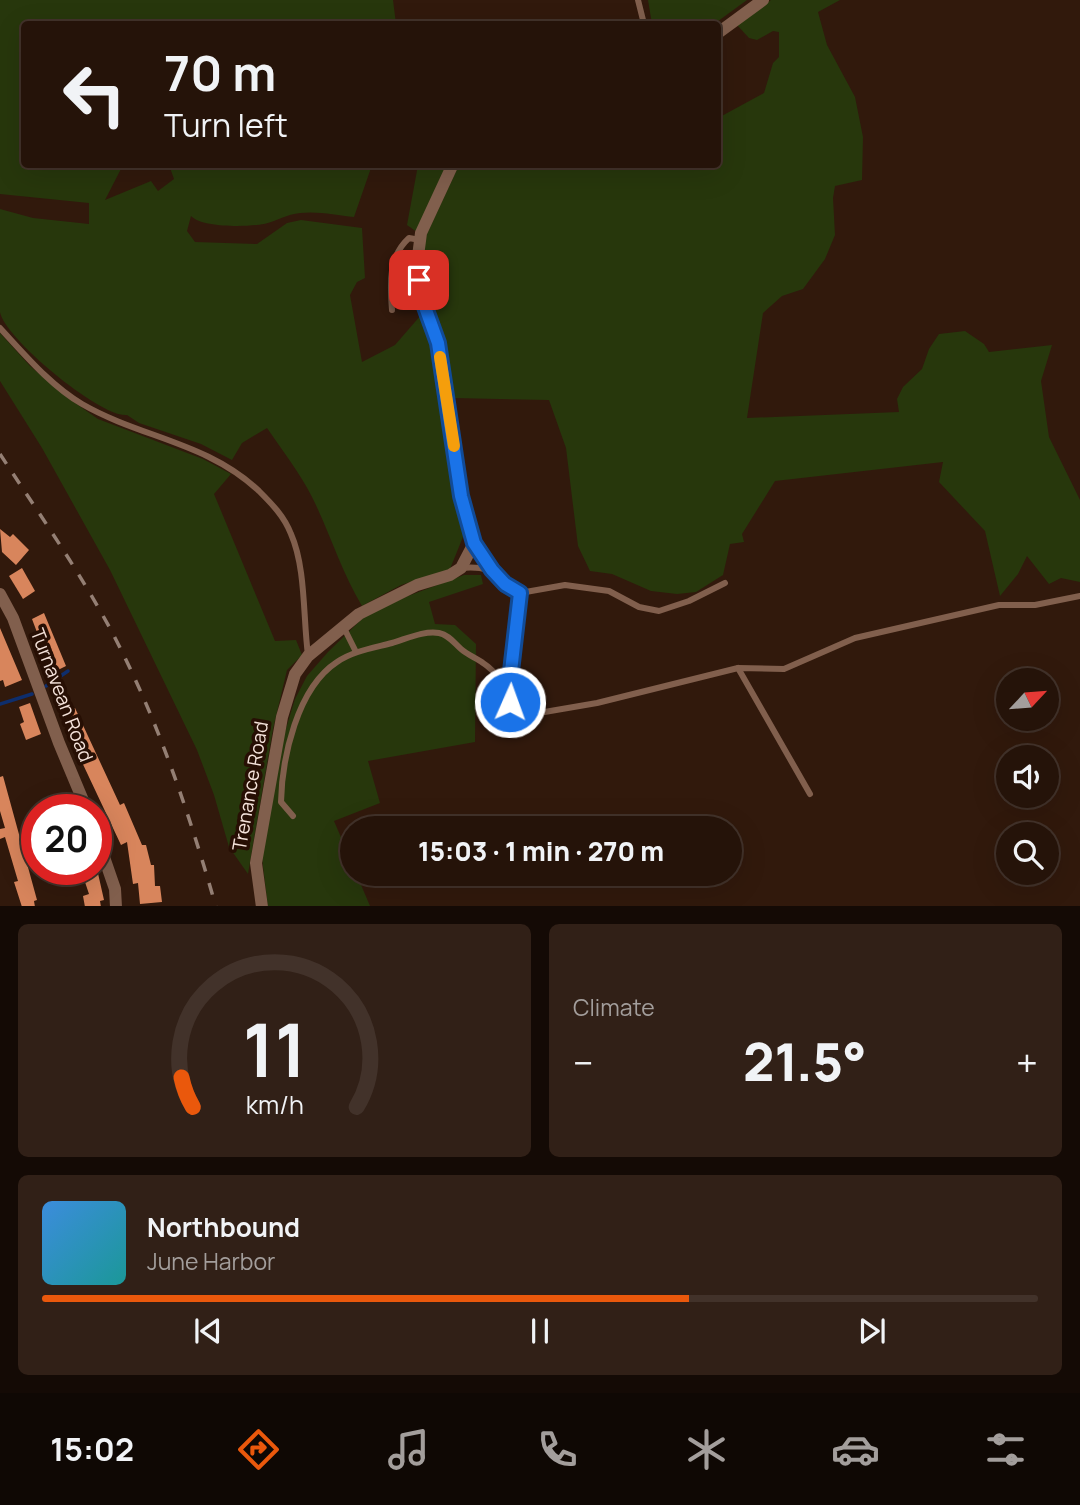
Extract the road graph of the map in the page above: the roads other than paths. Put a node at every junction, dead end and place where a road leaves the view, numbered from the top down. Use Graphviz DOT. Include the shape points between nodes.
graph roads {
  1 [pos="638,0"];
  2 [pos="763,0"];
  3 [pos="643,21"];
  4 [pos="721,31"];
  5 [pos="451,168"];
  6 [pos="420,240"];
  7 [pos="393,310"];
  8 [pos="0,328"];
  9 [pos="474,543"];
  10 [pos="461,568"];
  11 [pos="492,570"];
  12 [pos="725,583"];
  13 [pos="520,593"];
  14 [pos="0,594"];
  15 [pos="1080,596"];
  16 [pos="344,628"];
  17 [pos="356,653"];
  18 [pos="308,656"];
  19 [pos="738,668"];
  20 [pos="510,690"];
  21 [pos="80,794"];
  22 [pos="810,794"];
  23 [pos="293,816"];
  24 [pos="112,880"];
  25 [pos="116,906"];
  26 [pos="262,906"];
  1 -- 3 [label="lane"];
  2 -- 4 [label="street"];
  5 -- 6 [label="street"];
  6 -- 7 [label="lane" via="409,238 397,256 390,277"];
  6 -- 9 [label="street" via="421,296 438,343 461,496"];
  8 -- 18 [label="lane" via="81,404 217,459 270,502 284,518 298,556"];
  9 -- 10 [label="street"];
  9 -- 11 [label="lane"];
  10 -- 11 [label="lane"];
  10 -- 16 [label="street, Trenance Road" via="359,614"];
  11 -- 13 [label="lane"];
  12 -- 13 [label="lane" via="659,611 639,607 608,591 565,585"];
  13 -- 20 [label="lane"];
  14 -- 21 [label="street, Turnavean Road"];
  15 -- 19 [label="lane" via="1035,605 999,605 855,638 783,669"];
  16 -- 17 [label="lane"];
  16 -- 18 [label="street, Trenance Road"];
  17 -- 20 [label="lane" via="440,633 484,663"];
  17 -- 23 [label="lane" via="325,671 300,706 281,783 281,802"];
  18 -- 26 [label="street, Trenance Road" via="295,674 282,717 256,863"];
  19 -- 20 [label="lane" via="597,703 527,715 516,713"];
  19 -- 22 [label="lane"];
  24 -- 25 [label="street"];
}
